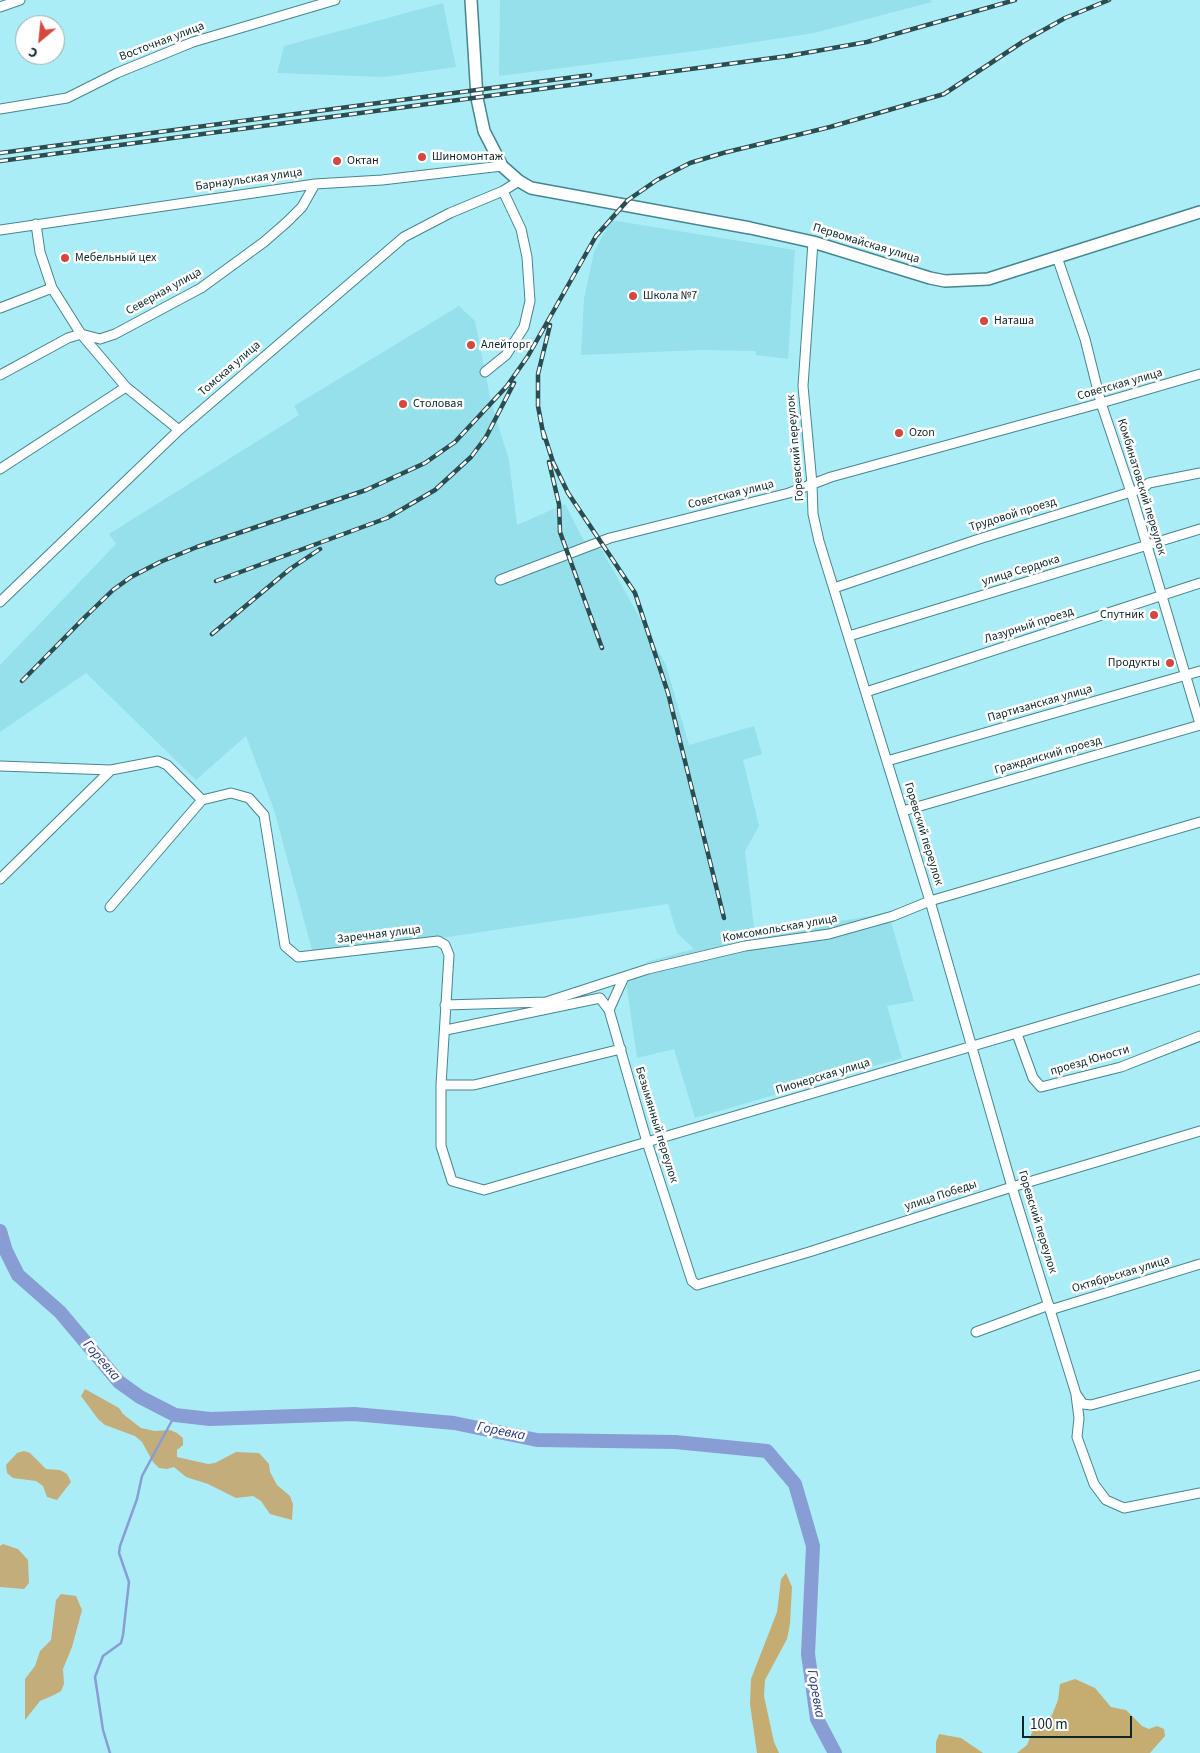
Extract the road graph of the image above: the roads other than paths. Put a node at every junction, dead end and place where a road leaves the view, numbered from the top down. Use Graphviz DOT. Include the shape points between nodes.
graph roads {
  1 [pos="20,0"];
  2 [pos="334,0"];
  3 [pos="471,0"];
  4 [pos="0,6"];
  5 [pos="0,109"];
  6 [pos="502,166"];
  7 [pos="519,181"];
  8 [pos="315,184"];
  9 [pos="503,191"];
  10 [pos="1200,212"];
  11 [pos="36,224"];
  12 [pos="0,230"];
  13 [pos="814,242"];
  14 [pos="1057,257"];
  15 [pos="52,288"];
  16 [pos="0,308"];
  17 [pos="81,334"];
  18 [pos="486,372"];
  19 [pos="1200,374"];
  20 [pos="0,375"];
  21 [pos="126,387"];
  22 [pos="1101,404"];
  23 [pos="179,430"];
  24 [pos="0,469"];
  25 [pos="1200,472"];
  26 [pos="812,484"];
  27 [pos="1132,492"];
  28 [pos="1200,529"];
  29 [pos="1146,546"];
  30 [pos="500,580"];
  31 [pos="1200,583"];
  32 [pos="834,588"];
  33 [pos="1161,596"];
  34 [pos="0,602"];
  35 [pos="849,636"];
  36 [pos="1200,671"];
  37 [pos="1184,676"];
  38 [pos="866,692"];
  39 [pos="1200,724"];
  40 [pos="887,761"];
  41 [pos="0,766"];
  42 [pos="111,770"];
  43 [pos="202,800"];
  44 [pos="903,811"];
  45 [pos="1200,822"];
  46 [pos="0,879"];
  47 [pos="930,901"];
  48 [pos="110,906"];
  49 [pos="624,977"];
  50 [pos="1200,979"];
  51 [pos="446,1005"];
  52 [pos="609,1010"];
  53 [pos="446,1030"];
  54 [pos="1017,1034"];
  55 [pos="1200,1036"];
  56 [pos="973,1045"];
  57 [pos="621,1049"];
  58 [pos="441,1086"];
  59 [pos="1200,1131"];
  60 [pos="647,1142"];
  61 [pos="452,1181"];
  62 [pos="1012,1187"];
  63 [pos="1200,1264"];
  64 [pos="692,1281"];
  65 [pos="1049,1308"];
  66 [pos="976,1332"];
  67 [pos="1200,1375"];
  68 [pos="1076,1394"];
  69 [pos="1200,1493"];
  1 -- 4 [label="street"];
  2 -- 5 [label="street, Восточная улица" via="193,42 117,73 68,98"];
  3 -- 6 [label="main road" via="477,98 484,131"];
  6 -- 7 [label="main road, Первомайская улица"];
  6 -- 8 [label="street, Барнаульская улица"];
  7 -- 9 [label="street"];
  7 -- 13 [label="main road, Первомайская улица" via="547,193 710,220"];
  8 -- 11 [label="street, Барнаульская улица"];
  8 -- 17 [label="street, Северная улица" via="302,207 287,222 201,288 108,337 100,340"];
  9 -- 18 [label="street" via="520,229 527,257 530,301 524,326 506,355"];
  9 -- 23 [label="street, Томская улица" via="404,237"];
  10 -- 14 [label="main road, Первомайская улица"];
  11 -- 12 [label="street, Барнаульская улица"];
  11 -- 15 [label="street" via="40,252"];
  13 -- 14 [label="main road, Первомайская улица" via="904,271 945,280 988,279"];
  13 -- 26 [label="street, Горевский переулок" via="803,386"];
  14 -- 22 [label="street, Комбинатовский переулок" via="1085,339"];
  15 -- 16 [label="street"];
  15 -- 17 [label="street"];
  17 -- 20 [label="street"];
  17 -- 21 [label="street"];
  19 -- 22 [label="street, Советская улица"];
  21 -- 23 [label="street"];
  21 -- 24 [label="street"];
  22 -- 26 [label="street, Советская улица"];
  22 -- 27 [label="street, Комбинатовский переулок"];
  23 -- 34 [label="street, Томская улица"];
  25 -- 27 [label="street, Трудовой проезд" via="1149,483"];
  26 -- 30 [label="street, Советская улица" via="734,508 610,538"];
  26 -- 32 [label="street, Горевский переулок" via="813,514"];
  27 -- 29 [label="street, Комбинатовский переулок"];
  27 -- 32 [label="street, Трудовой проезд" via="979,538"];
  28 -- 29 [label="street, улица Сердюка"];
  29 -- 33 [label="street, Комбинатовский переулок"];
  29 -- 35 [label="street, улица Сердюка"];
  31 -- 33 [label="street, Лазурный проезд"];
  32 -- 35 [label="street, Горевский переулок"];
  33 -- 37 [label="street, Комбинатовский переулок"];
  33 -- 38 [label="street, Лазурный проезд"];
  35 -- 38 [label="street, Горевский переулок"];
  36 -- 37 [label="street, Партизанская улица"];
  37 -- 39 [label="street, Комбинатовский переулок"];
  37 -- 40 [label="street, Партизанская улица"];
  38 -- 40 [label="street, Горевский переулок"];
  39 -- 44 [label="street, Гражданский проезд"];
  40 -- 44 [label="street, Горевский переулок"];
  41 -- 42 [label="street"];
  42 -- 43 [label="street" via="158,761 167,765"];
  42 -- 46 [label="street"];
  43 -- 48 [label="street"];
  43 -- 51 [label="street, Заречная улица" via="231,793 249,798 264,815 285,946 298,957 438,941 445,945 449,955"];
  44 -- 47 [label="street, Горевский переулок"];
  45 -- 47 [label="street, Комсомольская улица"];
  47 -- 49 [label="street, Комсомольская улица" via="893,916 829,934 745,946"];
  47 -- 56 [label="street, Горевский переулок"];
  49 -- 51 [label="street, Комсомольская улица" via="546,1002"];
  49 -- 52 [label="street"];
  50 -- 54 [label="street, Пионерская улица"];
  51 -- 53 [label="street, Заречная улица"];
  52 -- 53 [label="street" via="600,998"];
  52 -- 57 [label="street, Безымянный переулок"];
  53 -- 58 [label="street, Заречная улица"];
  54 -- 55 [label="street, проезд Юности" via="1033,1078 1041,1087 1122,1067"];
  54 -- 56 [label="street, Пионерская улица"];
  56 -- 60 [label="street, Пионерская улица"];
  56 -- 62 [label="street, Горевский переулок"];
  57 -- 58 [label="street" via="474,1085"];
  57 -- 60 [label="street, Безымянный переулок"];
  58 -- 61 [label="street, Заречная улица" via="441,1146"];
  59 -- 62 [label="street, улица Победы"];
  60 -- 61 [label="street, Пионерская улица" via="484,1190"];
  60 -- 64 [label="street, Безымянный переулок"];
  62 -- 64 [label="street, улица Победы" via="703,1284 697,1285"];
  62 -- 65 [label="street, Горевский переулок"];
  63 -- 65 [label="street, Октябрьская улица"];
  65 -- 66 [label="street, Октябрьская улица"];
  65 -- 68 [label="street, Горевский переулок"];
  67 -- 68 [label="street" via="1091,1405 1083,1404"];
  68 -- 69 [label="street, Горевский переулок" via="1080,1418 1077,1437 1094,1484 1106,1500 1124,1508"];
}
